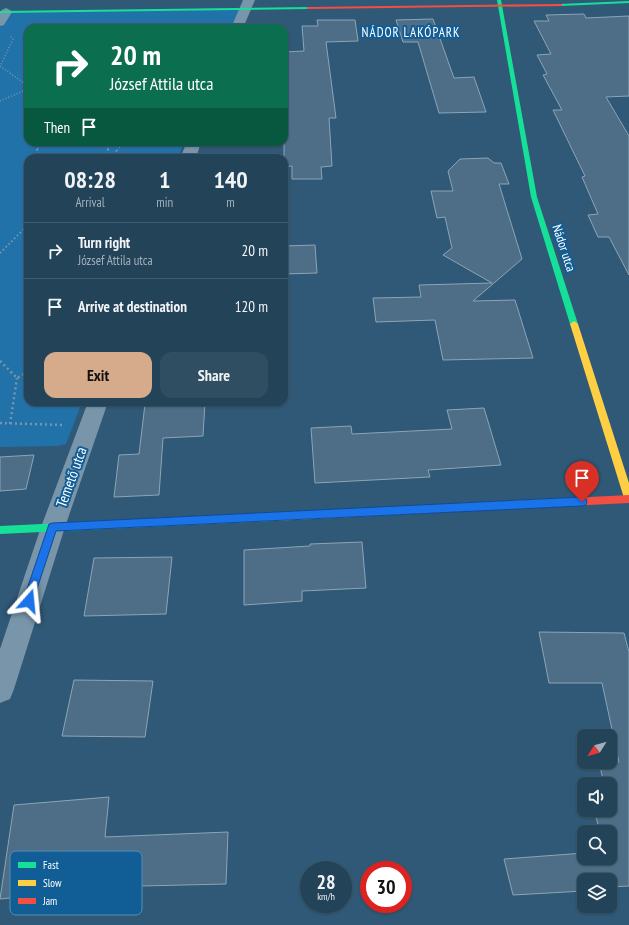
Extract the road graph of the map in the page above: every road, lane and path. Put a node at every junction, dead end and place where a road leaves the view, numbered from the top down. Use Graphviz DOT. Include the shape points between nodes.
graph roads {
  1 [pos="629,2"];
  2 [pos="500,3"];
  3 [pos="247,4"];
  4 [pos="2,16"];
  5 [pos="239,24"];
  6 [pos="9,33"];
  7 [pos="0,67"];
  8 [pos="24,83"];
  9 [pos="24,91"];
  10 [pos="0,101"];
  11 [pos="120,146"];
  12 [pos="114,154"];
  13 [pos="24,229"];
  14 [pos="0,254"];
  15 [pos="0,361"];
  16 [pos="24,374"];
  17 [pos="17,378"];
  18 [pos="97,406"];
  19 [pos="0,423"];
  20 [pos="10,424"];
  21 [pos="68,426"];
  22 [pos="629,499"];
  23 [pos="53,527"];
  24 [pos="0,530"];
  25 [pos="0,689"];
  1 -- 2 [label="street"];
  2 -- 3 [label="street"];
  2 -- 22 [label="street, Nádor utca" via="534,197"];
  3 -- 4 [label="street"];
  3 -- 5 [label="street"];
  6 -- 7 [label="path" via="13,39"];
  7 -- 8 [label="path"];
  9 -- 10 [label="path"];
  11 -- 12 [label="path"];
  13 -- 14 [label="path"];
  15 -- 17 [label="path"];
  16 -- 17 [label="path"];
  17 -- 20 [label="path"];
  18 -- 23 [label="street, Temető utca"];
  19 -- 20 [label="path"];
  20 -- 21 [label="path"];
  22 -- 23 [label="street"];
  23 -- 24 [label="street"];
  23 -- 25 [label="street, Temető utca"];
}
